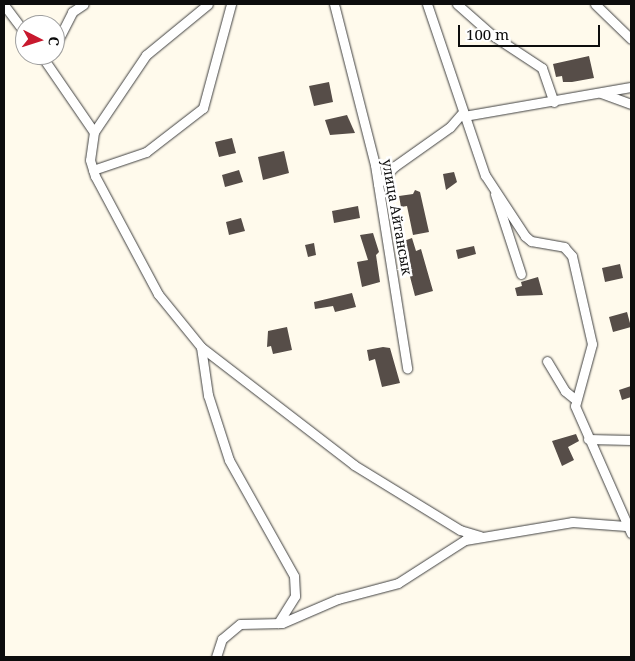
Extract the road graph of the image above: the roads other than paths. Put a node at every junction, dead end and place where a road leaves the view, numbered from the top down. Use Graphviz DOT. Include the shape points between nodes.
graph roads {
  1 [pos="84,4"];
  2 [pos="208,4"];
  3 [pos="231,4"];
  4 [pos="334,4"];
  5 [pos="426,4"];
  6 [pos="457,4"];
  7 [pos="595,4"];
  8 [pos="4,5"];
  9 [pos="15,20"];
  10 [pos="65,26"];
  11 [pos="631,40"];
  12 [pos="49,65"];
  13 [pos="631,86"];
  14 [pos="601,93"];
  15 [pos="554,102"];
  16 [pos="631,104"];
  17 [pos="464,114"];
  18 [pos="94,132"];
  19 [pos="93,170"];
  20 [pos="378,184"];
  21 [pos="491,184"];
  22 [pos="521,274"];
  23 [pos="201,347"];
  24 [pos="547,361"];
  25 [pos="407,368"];
  26 [pos="575,400"];
  27 [pos="588,439"];
  28 [pos="631,440"];
  29 [pos="629,530"];
  30 [pos="480,536"];
  31 [pos="278,623"];
  32 [pos="216,657"];
  1 -- 10 [label="street" via="72,12"];
  2 -- 18 [label="street" via="146,55"];
  3 -- 19 [label="street" via="203,108 195,118 146,152"];
  4 -- 20 [label="street, улица Айтансык" via="348,72"];
  5 -- 17 [label="street"];
  6 -- 15 [label="street" via="492,35 542,68"];
  7 -- 11 [label="street"];
  8 -- 9 [label="street"];
  12 -- 18 [label="street"];
  13 -- 14 [label="street"];
  14 -- 15 [label="street"];
  14 -- 16 [label="street"];
  15 -- 17 [label="street"];
  17 -- 20 [label="street" via="450,128 395,166"];
  17 -- 21 [label="street"];
  18 -- 19 [label="street" via="90,160"];
  19 -- 23 [label="street" via="158,294"];
  20 -- 25 [label="street, улица Айтансык"];
  21 -- 22 [label="street"];
  21 -- 26 [label="street" via="525,236 531,241 564,247 572,256 592,344"];
  23 -- 30 [label="street" via="354,465 460,530"];
  23 -- 31 [label="street" via="203,377 229,460 294,576 296,596"];
  24 -- 26 [label="street" via="565,392"];
  26 -- 27 [label="street"];
  27 -- 28 [label="street"];
  27 -- 29 [label="street"];
  29 -- 30 [label="street" via="572,522"];
  30 -- 31 [label="street" via="452,547 398,583 338,599 298,618"];
  31 -- 32 [label="street" via="240,624 222,639"];
}
